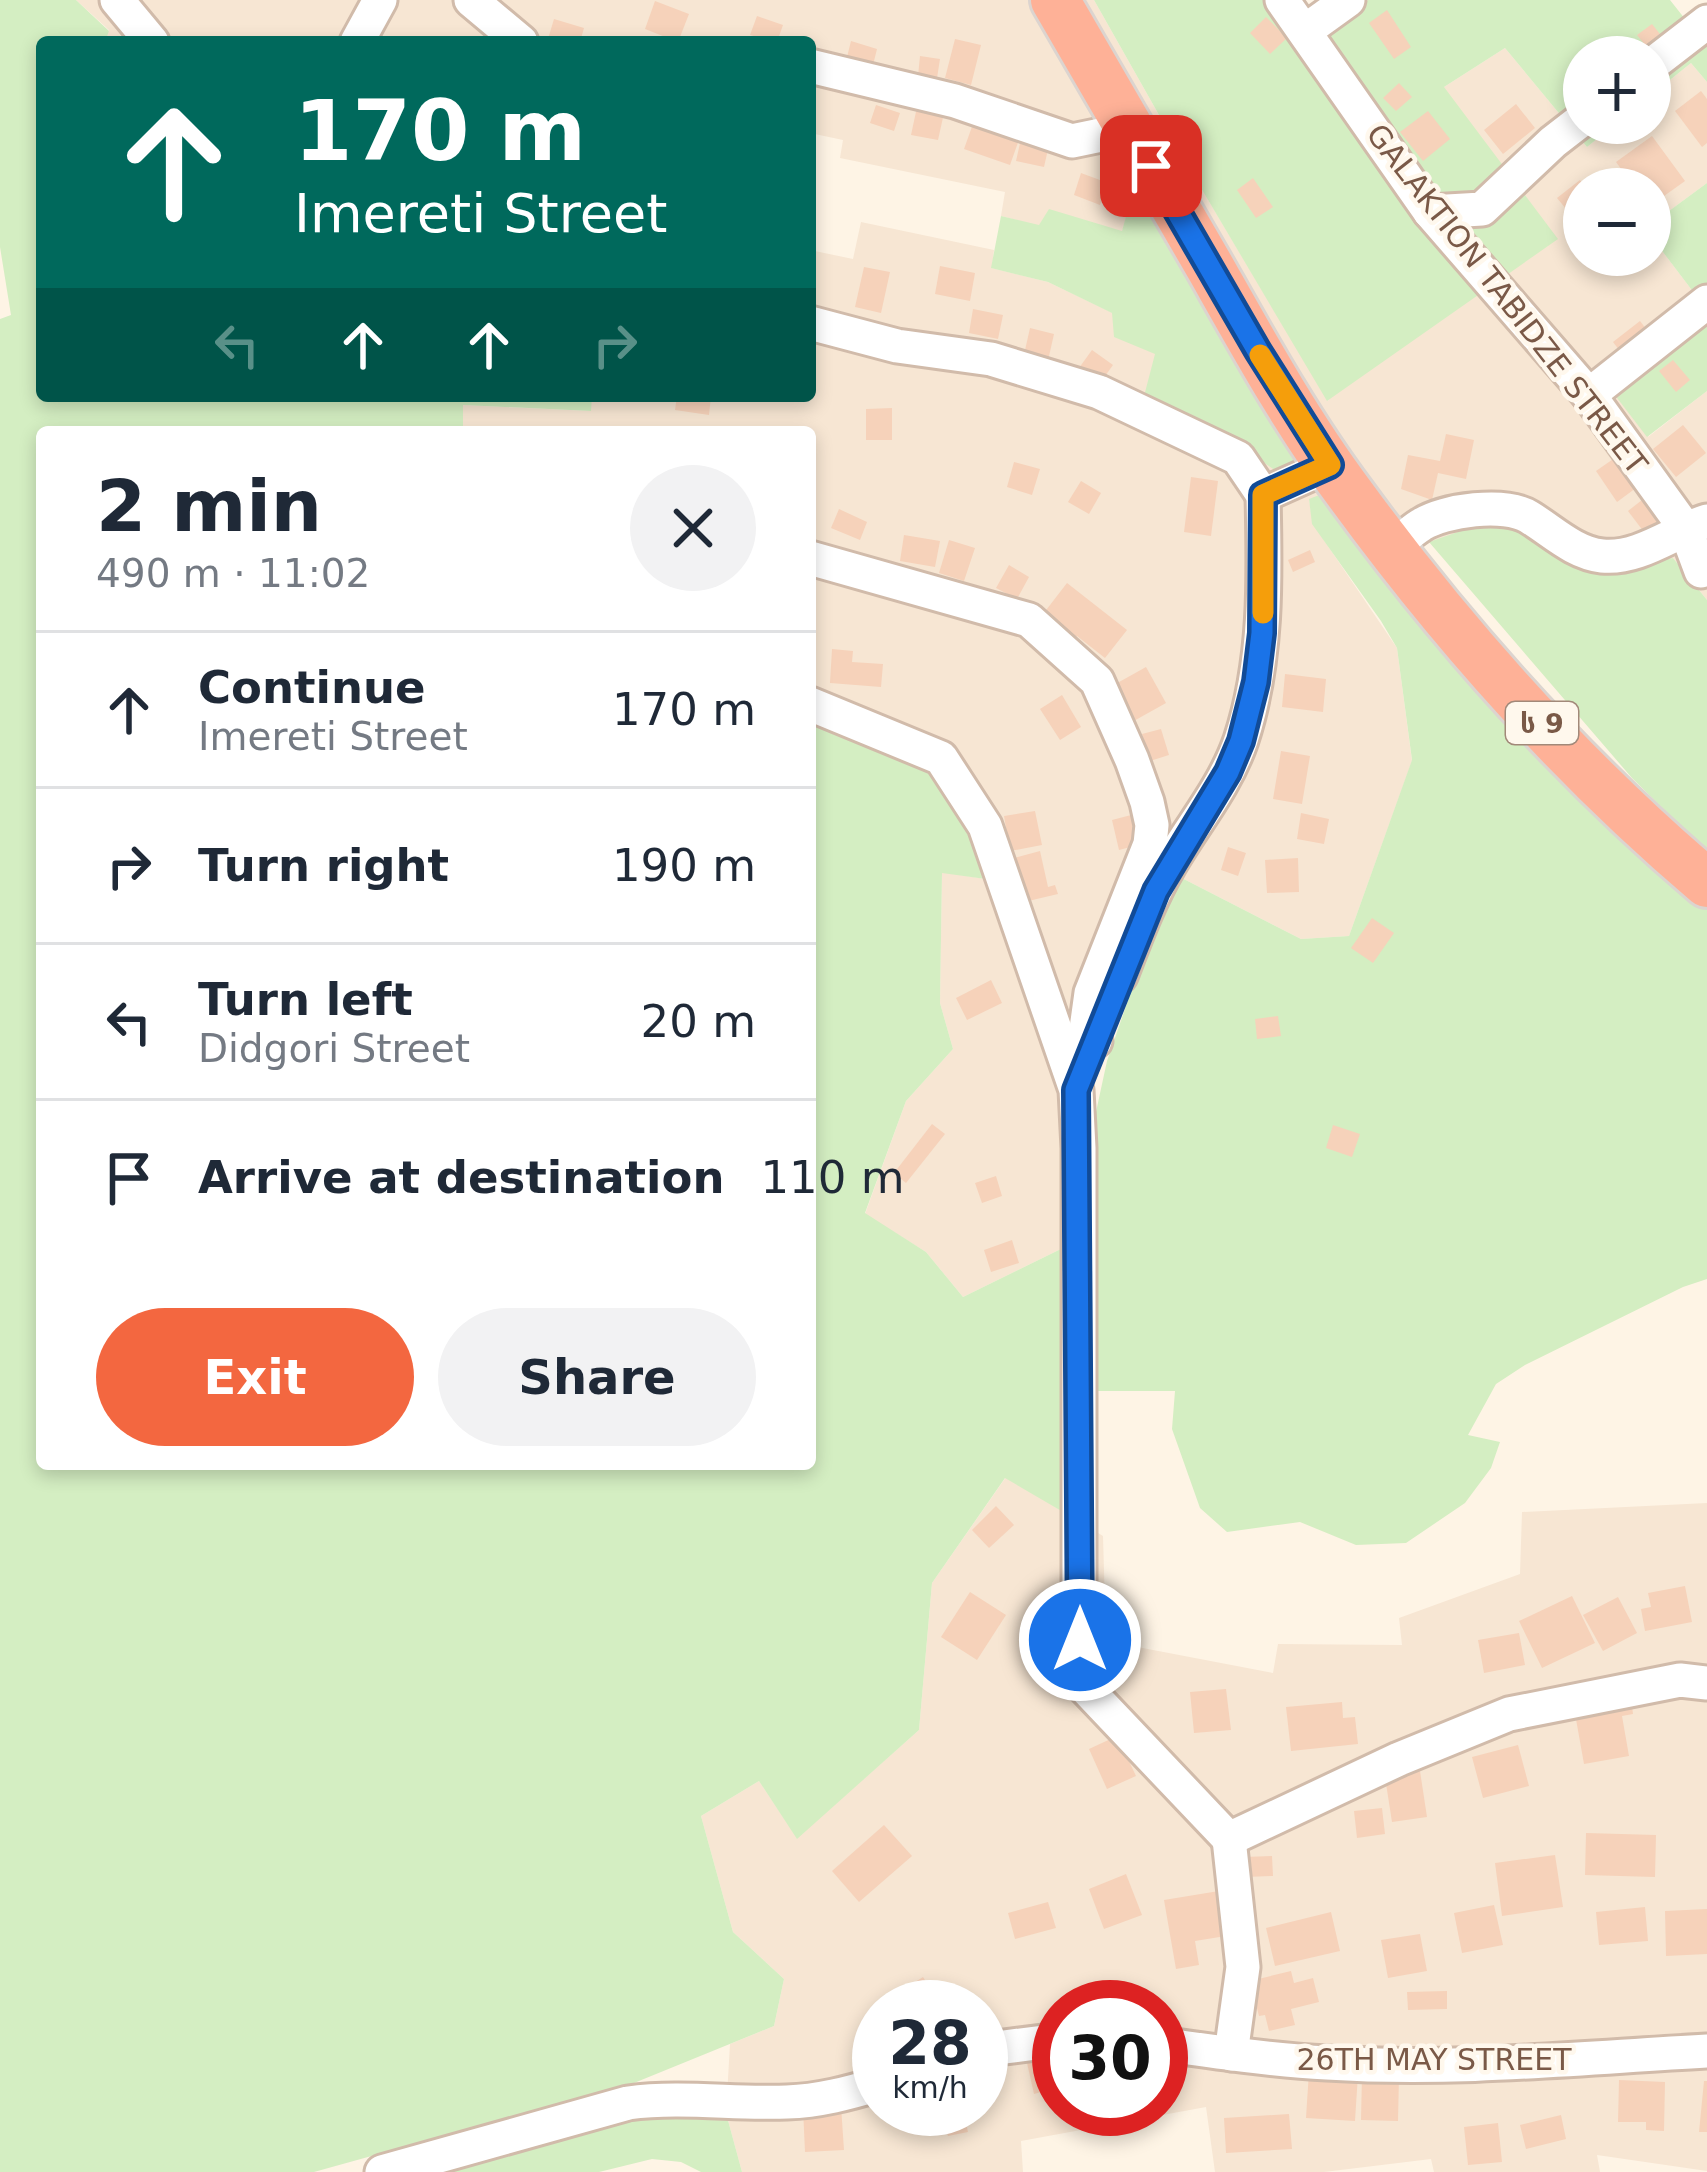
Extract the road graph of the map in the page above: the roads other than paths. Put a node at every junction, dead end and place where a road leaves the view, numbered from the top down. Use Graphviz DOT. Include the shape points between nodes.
graph roads {
  1 [pos="117,0"];
  2 [pos="380,0"];
  3 [pos="471,0"];
  4 [pos="1055,0"];
  5 [pos="1282,0"];
  6 [pos="1348,0"];
  7 [pos="1707,22"];
  8 [pos="1305,31"];
  9 [pos="147,36"];
  10 [pos="360,36"];
  11 [pos="513,36"];
  12 [pos="1671,50"];
  13 [pos="816,68"];
  14 [pos="1130,129"];
  15 [pos="1563,134"];
  16 [pos="1430,212"];
  17 [pos="1707,302"];
  18 [pos="816,325"];
  19 [pos="1589,395"];
  20 [pos="1330,465"];
  21 [pos="1263,495"];
  22 [pos="1696,524"];
  23 [pos="1392,548"];
  24 [pos="816,560"];
  25 [pos="1701,571"];
  26 [pos="816,706"];
  27 [pos="1707,883"];
  28 [pos="1095,1041"];
  29 [pos="1076,1090"];
  30 [pos="1707,1683"];
  31 [pos="1229,1839"];
  32 [pos="1188,2048"];
  33 [pos="1707,2051"];
  34 [pos="1231,2054"];
  35 [pos="852,2092"];
  36 [pos="382,2172"];
  1 -- 9 [label="street"];
  2 -- 10 [label="street"];
  3 -- 11 [label="street"];
  4 -- 14 [label="highway, ს 9"];
  5 -- 8 [label="street, GALAKTION TABIDZE STREET"];
  6 -- 8 [label="street"];
  7 -- 12 [label="street"];
  8 -- 16 [label="street, GALAKTION TABIDZE STREET"];
  13 -- 14 [label="street" via="955,101 1072,141"];
  14 -- 20 [label="highway, ს 9"];
  15 -- 16 [label="street" via="1482,209"];
  16 -- 19 [label="street, GALAKTION TABIDZE STREET"];
  17 -- 19 [label="street"];
  18 -- 21 [label="street" via="991,359 1099,392 1238,458"];
  19 -- 22 [label="street, GALAKTION TABIDZE STREET"];
  20 -- 21 [label="street"];
  20 -- 23 [label="highway, ს 9"];
  21 -- 28 [label="street" via="1262,633 1241,741 1156,891"];
  22 -- 23 [label="street" via="1650,549 1604,556 1570,545 1523,513 1451,512"];
  22 -- 25 [label="street, GALAKTION TABIDZE STREET"];
  23 -- 27 [label="highway, ს 9" via="1575,759"];
  24 -- 28 [label="street" via="1029,620 1097,681 1152,826 1088,1004 1086,1029"];
  26 -- 29 [label="street" via="941,758 985,826"];
  28 -- 29 [label="street"];
  29 -- 31 [label="street" via="1079,1681"];
  30 -- 31 [label="street" via="1680,1680 1509,1714"];
  31 -- 34 [label="street" via="1243,1967"];
  32 -- 34 [label="street, 26TH MAY STREET"];
  33 -- 34 [label="street, 26TH MAY STREET" via="1487,2065"];
  35 -- 36 [label="street" via="784,2102 628,2103"];
}
